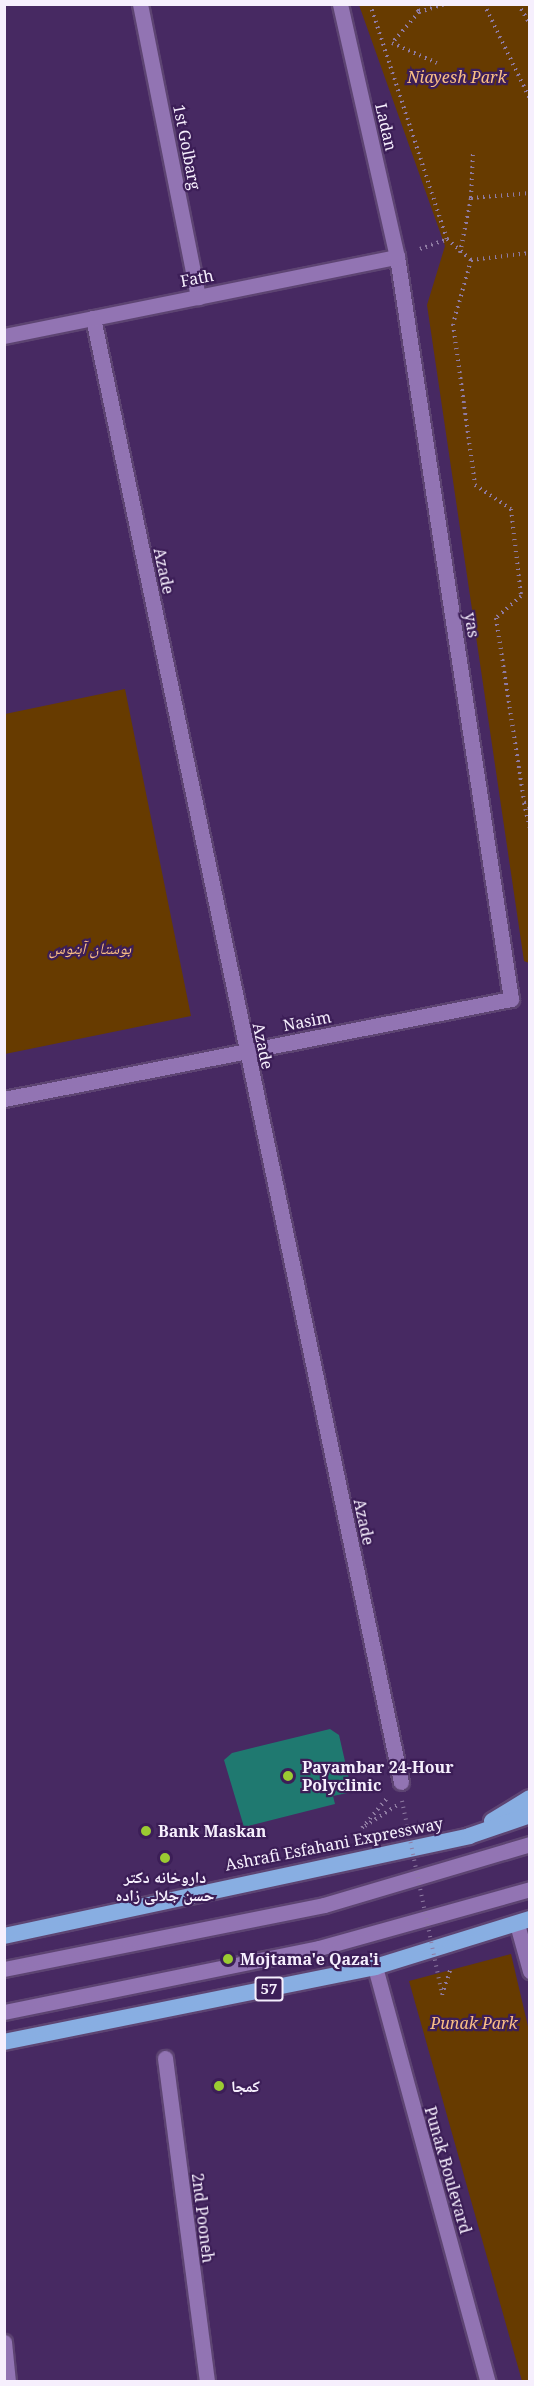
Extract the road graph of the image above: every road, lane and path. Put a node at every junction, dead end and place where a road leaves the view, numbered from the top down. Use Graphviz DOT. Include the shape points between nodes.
graph roads {
  1 [pos="140,4"];
  2 [pos="340,4"];
  3 [pos="369,4"];
  4 [pos="415,4"];
  5 [pos="445,4"];
  6 [pos="484,4"];
  7 [pos="518,4"];
  8 [pos="419,12"];
  9 [pos="530,24"];
  10 [pos="437,63"];
  11 [pos="530,99"];
  12 [pos="473,153"];
  13 [pos="530,193"];
  14 [pos="471,198"];
  15 [pos="530,253"];
  16 [pos="460,254"];
  17 [pos="397,257"];
  18 [pos="471,260"];
  19 [pos="198,297"];
  20 [pos="93,318"];
  21 [pos="4,336"];
  22 [pos="524,802"];
  23 [pos="530,807"];
  24 [pos="530,830"];
  25 [pos="511,999"];
  26 [pos="246,1051"];
  27 [pos="4,1099"];
  28 [pos="400,1782"];
  29 [pos="530,1798"];
  30 [pos="530,1815"];
  31 [pos="470,1836"];
  32 [pos="530,1844"];
  33 [pos="530,1889"];
  34 [pos="523,1922"];
  35 [pos="4,1936"];
  36 [pos="375,1967"];
  37 [pos="4,1969"];
  38 [pos="530,1971"];
  39 [pos="442,1995"];
  40 [pos="4,2012"];
  41 [pos="4,2042"];
  42 [pos="165,2058"];
  43 [pos="4,2342"];
  44 [pos="8,2382"];
  45 [pos="207,2382"];
  46 [pos="488,2382"];
  1 -- 19 [label="street, 1st Golbarg"];
  2 -- 17 [label="street, Ladan"];
  3 -- 16 [label="path" via="447,239"];
  4 -- 8 [label="path"];
  5 -- 8 [label="path"];
  6 -- 11 [label="path"];
  7 -- 9 [label="path"];
  8 -- 10 [label="path" via="392,43"];
  12 -- 14 [label="path"];
  13 -- 14 [label="path"];
  14 -- 16 [label="path"];
  15 -- 18 [label="path"];
  16 -- 18 [label="path"];
  17 -- 19 [label="street, Fath"];
  17 -- 25 [label="street, yas"];
  18 -- 22 [label="path" via="453,324 475,484 511,509 521,596 496,618"];
  19 -- 20 [label="street, Fath"];
  20 -- 21 [label="street, Fath"];
  20 -- 26 [label="street, Azade"];
  22 -- 23 [label="path"];
  22 -- 24 [label="path"];
  25 -- 26 [label="street, Nasim"];
  26 -- 27 [label="street, Nasim"];
  26 -- 28 [label="street, Azade"];
  28 -- 39 [label="path, bridge" via="362,1828 402,1801"];
  29 -- 31 [label="highway"];
  30 -- 31 [label="highway, Ashrafi Esfahani Expressway"];
  31 -- 35 [label="highway, Ashrafi Esfahani Expressway"];
  32 -- 37 [label="street" via="324,1905"];
  33 -- 40 [label="street" via="320,1948"];
  34 -- 36 [label="highway, 57"];
  34 -- 38 [label="street"];
  36 -- 41 [label="highway, 57"];
  36 -- 46 [label="street, Punak Boulevard"];
  42 -- 45 [label="street, 2nd Pooneh"];
  43 -- 44 [label="street"];
}
